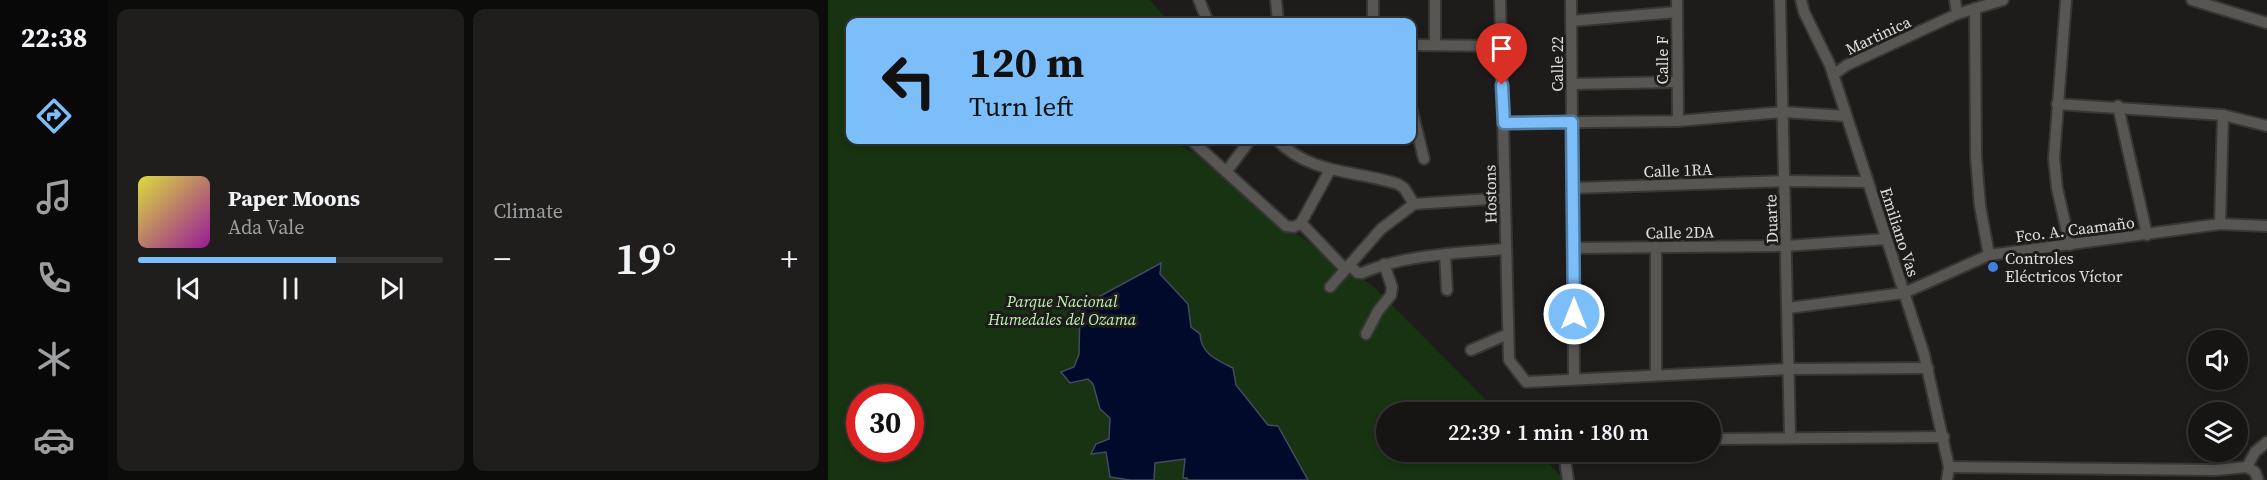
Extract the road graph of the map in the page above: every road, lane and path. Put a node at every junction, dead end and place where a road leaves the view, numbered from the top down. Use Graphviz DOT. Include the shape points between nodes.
graph roads {
  1 [pos="1199,0"];
  2 [pos="1276,0"];
  3 [pos="1373,0"];
  4 [pos="1435,0"];
  5 [pos="1500,0"];
  6 [pos="1571,0"];
  7 [pos="1677,0"];
  8 [pos="1780,0"];
  9 [pos="1801,0"];
  10 [pos="1955,0"];
  11 [pos="2003,0"];
  12 [pos="2066,0"];
  13 [pos="2192,0"];
  14 [pos="1975,8"];
  15 [pos="1677,12"];
  16 [pos="1957,14"];
  17 [pos="1206,18"];
  18 [pos="1278,18"];
  19 [pos="1373,18"];
  20 [pos="1571,21"];
  21 [pos="2267,23"];
  22 [pos="1416,45"];
  23 [pos="1435,45"];
  24 [pos="1501,46"];
  25 [pos="1833,75"];
  26 [pos="1677,82"];
  27 [pos="1572,84"];
  28 [pos="2057,104"];
  29 [pos="2118,106"];
  30 [pos="1783,112"];
  31 [pos="2223,115"];
  32 [pos="1846,116"];
  33 [pos="1678,121"];
  34 [pos="1572,122"];
  35 [pos="1504,123"];
  36 [pos="2267,126"];
  37 [pos="1416,127"];
  38 [pos="1195,144"];
  39 [pos="1247,144"];
  40 [pos="1281,144"];
  41 [pos="1424,159"];
  42 [pos="1330,170"];
  43 [pos="1226,172"];
  44 [pos="1785,181"];
  45 [pos="1867,182"];
  46 [pos="1573,188"];
  47 [pos="1505,198"];
  48 [pos="1414,204"];
  49 [pos="1301,223"];
  50 [pos="2220,224"];
  51 [pos="2267,226"];
  52 [pos="2147,235"];
  53 [pos="1886,239"];
  54 [pos="2070,244"];
  55 [pos="1786,246"];
  56 [pos="1656,247"];
  57 [pos="1573,248"];
  58 [pos="1506,249"];
  59 [pos="1445,254"];
  60 [pos="1989,255"];
  61 [pos="1384,264"];
  62 [pos="1347,267"];
  63 [pos="1330,286"];
  64 [pos="1448,290"];
  65 [pos="1904,293"];
  66 [pos="1788,308"];
  67 [pos="1366,334"];
  68 [pos="1508,334"];
  69 [pos="1471,350"];
  70 [pos="1928,368"];
  71 [pos="1790,369"];
  72 [pos="1656,375"];
  73 [pos="1574,380"];
  74 [pos="1944,436"];
  75 [pos="1790,437"];
  76 [pos="1721,439"];
  77 [pos="2267,442"];
  78 [pos="1565,462"];
  79 [pos="1949,467"];
  80 [pos="2247,467"];
  81 [pos="2029,468"];
  82 [pos="2213,475"];
  83 [pos="1568,480"];
  84 [pos="1947,480"];
  85 [pos="2027,480"];
  86 [pos="2258,480"];
  1 -- 17 [label="street"];
  2 -- 18 [label="street"];
  3 -- 19 [label="street"];
  4 -- 23 [label="street"];
  5 -- 24 [label="street, Hostons"];
  6 -- 20 [label="street, Calle 22"];
  7 -- 15 [label="street, Calle F"];
  8 -- 30 [label="street, Duarte"];
  9 -- 25 [label="street, Emiliano Vas"];
  10 -- 16 [label="street"];
  11 -- 14 [label="street, Martinica"];
  12 -- 28 [label="street"];
  13 -- 21 [label="street"];
  14 -- 16 [label="street, Martinica"];
  14 -- 60 [label="street" via="1976,157"];
  15 -- 20 [label="street"];
  15 -- 26 [label="street, Calle F"];
  16 -- 25 [label="street, Martinica"];
  20 -- 27 [label="street, Calle 22"];
  22 -- 23 [label="street"];
  23 -- 24 [label="street"];
  24 -- 35 [label="street, Hostons"];
  25 -- 32 [label="street, Emiliano Vas"];
  26 -- 27 [label="street"];
  26 -- 33 [label="street, Calle F"];
  27 -- 34 [label="street, Calle 22"];
  28 -- 29 [label="street"];
  28 -- 54 [label="street" via="2054,158"];
  29 -- 31 [label="street"];
  29 -- 52 [label="street"];
  30 -- 32 [label="street"];
  30 -- 33 [label="street"];
  30 -- 44 [label="street, Duarte"];
  31 -- 36 [label="street"];
  31 -- 50 [label="street"];
  32 -- 45 [label="street, Emiliano Vas"];
  33 -- 34 [label="street"];
  34 -- 35 [label="street"];
  34 -- 46 [label="street, Calle 22"];
  35 -- 47 [label="street, Hostons"];
  37 -- 41 [label="street"];
  38 -- 43 [label="street"];
  39 -- 43 [label="street"];
  40 -- 42 [label="street"];
  42 -- 48 [label="street" via="1398,184"];
  42 -- 49 [label="street"];
  43 -- 49 [label="street" via="1286,226"];
  44 -- 45 [label="street, Calle 1RA"];
  44 -- 46 [label="street, Calle 1RA"];
  44 -- 55 [label="street, Duarte"];
  45 -- 53 [label="street, Emiliano Vas"];
  46 -- 57 [label="street, Calle 22"];
  47 -- 48 [label="street"];
  47 -- 58 [label="street, Hostons"];
  48 -- 62 [label="street" via="1380,229"];
  49 -- 62 [label="street"];
  50 -- 51 [label="street, Fco. A. Caamaño"];
  50 -- 52 [label="street, Fco. A. Caamaño"];
  52 -- 54 [label="street, Fco. A. Caamaño"];
  53 -- 55 [label="street, Calle 2DA"];
  53 -- 65 [label="street, Emiliano Vas"];
  54 -- 60 [label="street, Fco. A. Caamaño"];
  55 -- 56 [label="street, Calle 2DA"];
  55 -- 66 [label="street, Duarte"];
  56 -- 57 [label="street, Calle 2DA"];
  56 -- 72 [label="street"];
  57 -- 73 [label="street, Calle 22"];
  58 -- 59 [label="street"];
  58 -- 68 [label="street, Hostons"];
  59 -- 61 [label="street"];
  59 -- 64 [label="street"];
  60 -- 65 [label="street, Fco. A. Caamaño"];
  61 -- 62 [label="street" via="1362,273"];
  61 -- 67 [label="street" via="1391,295"];
  62 -- 63 [label="street"];
  65 -- 66 [label="street, Fco. A. Caamaño"];
  65 -- 70 [label="street, Emiliano Vas"];
  66 -- 71 [label="street, Duarte"];
  68 -- 69 [label="street"];
  68 -- 73 [label="street, Hostons" via="1509,360 1526,382"];
  70 -- 71 [label="street"];
  70 -- 74 [label="street, Emiliano Vas"];
  71 -- 72 [label="street"];
  71 -- 75 [label="street, Duarte"];
  72 -- 73 [label="street"];
  74 -- 75 [label="street"];
  74 -- 79 [label="street, Emiliano Vas"];
  75 -- 76 [label="street"];
  77 -- 80 [label="street" via="2255,452"];
  78 -- 83 [label="street"];
  79 -- 81 [label="street"];
  79 -- 84 [label="street, Emiliano Vas"];
  80 -- 82 [label="street"];
  80 -- 86 [label="street"];
  81 -- 82 [label="street"];
  81 -- 85 [label="street"];
}
